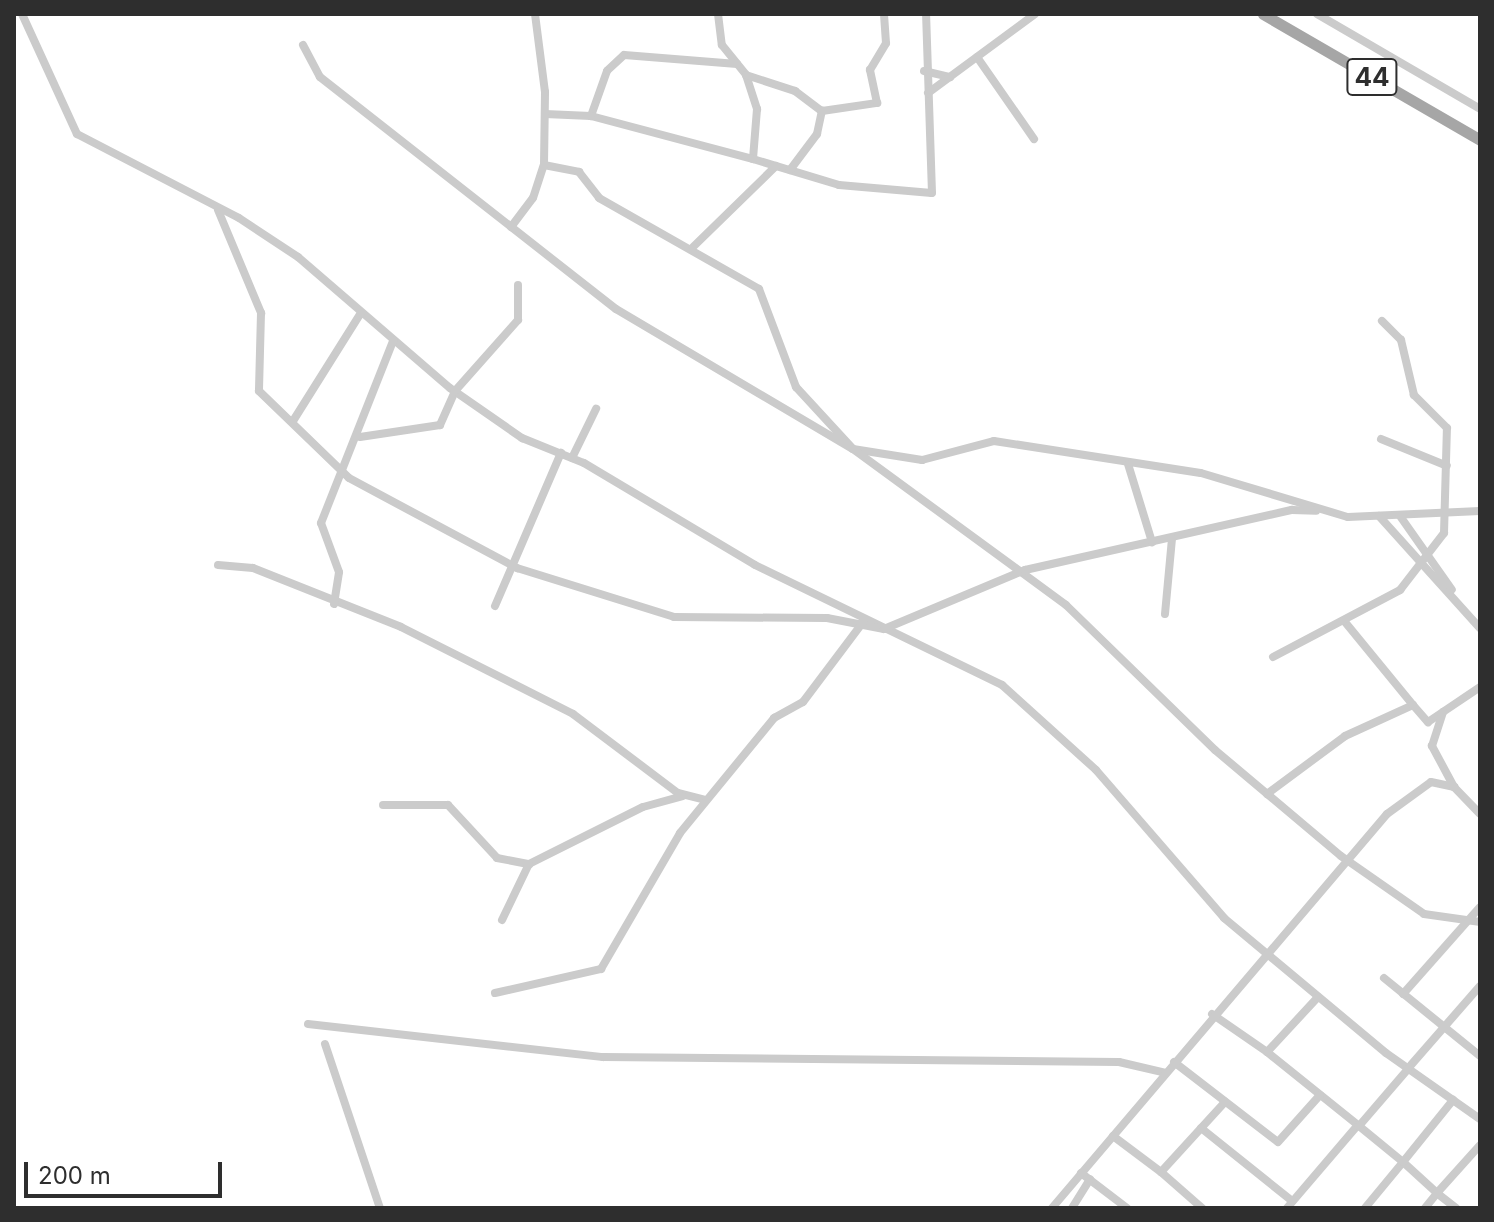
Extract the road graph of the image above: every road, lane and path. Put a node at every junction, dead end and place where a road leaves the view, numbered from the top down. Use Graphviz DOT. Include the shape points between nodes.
graph roads {
  1 [pos="22,14"];
  2 [pos="535,14"];
  3 [pos="718,14"];
  4 [pos="884,14"];
  5 [pos="926,14"];
  6 [pos="1035,14"];
  7 [pos="1263,14"];
  8 [pos="1317,14"];
  9 [pos="303,45"];
  10 [pos="977,57"];
  11 [pos="737,64"];
  12 [pos="924,71"];
  13 [pos="746,75"];
  14 [pos="950,77"];
  15 [pos="928,93"];
  16 [pos="1480,109"];
  17 [pos="822,111"];
  18 [pos="545,114"];
  19 [pos="591,116"];
  20 [pos="1034,139"];
  21 [pos="1480,140"];
  22 [pos="753,159"];
  23 [pos="544,165"];
  24 [pos="776,166"];
  25 [pos="790,170"];
  26 [pos="218,210"];
  27 [pos="511,227"];
  28 [pos="693,247"];
  29 [pos="518,285"];
  30 [pos="360,314"];
  31 [pos="1382,321"];
  32 [pos="393,341"];
  33 [pos="455,391"];
  34 [pos="596,409"];
  35 [pos="293,421"];
  36 [pos="360,437"];
  37 [pos="1381,439"];
  38 [pos="853,449"];
  39 [pos="561,453"];
  40 [pos="572,458"];
  41 [pos="1128,464"];
  42 [pos="1447,466"];
  43 [pos="345,473"];
  44 [pos="1316,511"];
  45 [pos="1480,511"];
  46 [pos="1448,513"];
  47 [pos="1379,516"];
  48 [pos="1400,516"];
  49 [pos="1172,538"];
  50 [pos="1152,542"];
  51 [pos="1424,563"];
  52 [pos="218,565"];
  53 [pos="517,568"];
  54 [pos="1025,570"];
  55 [pos="334,604"];
  56 [pos="495,606"];
  57 [pos="1165,614"];
  58 [pos="863,621"];
  59 [pos="1345,622"];
  60 [pos="1480,627"];
  61 [pos="884,629"];
  62 [pos="1273,657"];
  63 [pos="1480,687"];
  64 [pos="1413,705"];
  65 [pos="1443,712"];
  66 [pos="1454,787"];
  67 [pos="1267,794"];
  68 [pos="685,796"];
  69 [pos="706,800"];
  70 [pos="383,805"];
  71 [pos="1480,814"];
  72 [pos="1349,862"];
  73 [pos="529,864"];
  74 [pos="1480,907"];
  75 [pos="502,920"];
  76 [pos="1476,920"];
  77 [pos="1267,955"];
  78 [pos="1384,978"];
  79 [pos="1480,986"];
  80 [pos="495,993"];
  81 [pos="1403,994"];
  82 [pos="1318,997"];
  83 [pos="1212,1014"];
  84 [pos="308,1024"];
  85 [pos="1446,1029"];
  86 [pos="325,1044"];
  87 [pos="1267,1052"];
  88 [pos="1480,1056"];
  89 [pos="1174,1062"];
  90 [pos="1410,1067"];
  91 [pos="1166,1073"];
  92 [pos="1320,1095"];
  93 [pos="1453,1100"];
  94 [pos="1225,1102"];
  95 [pos="1480,1119"];
  96 [pos="1358,1126"];
  97 [pos="1201,1128"];
  98 [pos="1113,1136"];
  99 [pos="1480,1145"];
  100 [pos="1403,1162"];
  101 [pos="1161,1172"];
  102 [pos="1086,1176"];
  103 [pos="1437,1193"];
  104 [pos="1290,1205"];
  105 [pos="1125,1207"];
  106 [pos="380,1208"];
  107 [pos="1052,1208"];
  108 [pos="1072,1208"];
  109 [pos="1202,1208"];
  110 [pos="1365,1208"];
  111 [pos="1425,1208"];
  112 [pos="1456,1208"];
  1 -- 26 [label="street" via="77,134"];
  2 -- 18 [label="street"];
  3 -- 11 [label="street" via="722,45"];
  4 -- 17 [label="street" via="886,43 870,70 877,103"];
  5 -- 12 [label="street"];
  6 -- 10 [label="street"];
  7 -- 21 [label="main road, 44"];
  8 -- 16 [label="street, 44"];
  9 -- 27 [label="street" via="320,77"];
  10 -- 14 [label="street"];
  10 -- 20 [label="street"];
  11 -- 13 [label="street"];
  11 -- 19 [label="street" via="624,55 607,71"];
  12 -- 14 [label="street"];
  12 -- 15 [label="street"];
  13 -- 17 [label="street" via="795,91"];
  13 -- 22 [label="street" via="757,109"];
  14 -- 15 [label="street"];
  15 -- 25 [label="street" via="932,193 839,185"];
  17 -- 25 [label="street" via="817,134"];
  18 -- 19 [label="street"];
  18 -- 23 [label="street"];
  19 -- 22 [label="street"];
  22 -- 24 [label="street"];
  23 -- 27 [label="street" via="533,198"];
  23 -- 28 [label="street" via="579,172 599,198"];
  24 -- 25 [label="street"];
  24 -- 28 [label="street"];
  26 -- 30 [label="street" via="298,257"];
  26 -- 35 [label="street" via="261,313 259,391"];
  27 -- 38 [label="street" via="644,329"];
  28 -- 38 [label="street" via="759,289 796,387"];
  29 -- 33 [label="street" via="518,320"];
  30 -- 32 [label="street"];
  30 -- 35 [label="street"];
  31 -- 42 [label="street" via="1401,340 1414,395 1447,428"];
  32 -- 33 [label="street"];
  32 -- 36 [label="street"];
  33 -- 36 [label="street" via="440,425"];
  33 -- 39 [label="street" via="522,438"];
  34 -- 40 [label="street"];
  35 -- 43 [label="street"];
  36 -- 43 [label="street"];
  37 -- 42 [label="street"];
  38 -- 41 [label="street" via="922,460 994,441"];
  38 -- 54 [label="street"];
  39 -- 40 [label="street"];
  39 -- 53 [label="street" via="534,507"];
  40 -- 58 [label="street"];
  41 -- 44 [label="street" via="1267,488"];
  41 -- 50 [label="street"];
  42 -- 46 [label="street"];
  43 -- 53 [label="street"];
  43 -- 55 [label="street" via="321,523 339,572"];
  44 -- 47 [label="street"];
  44 -- 49 [label="street" via="1292,510"];
  45 -- 46 [label="street"];
  46 -- 48 [label="street"];
  46 -- 51 [label="street"];
  47 -- 48 [label="street"];
  47 -- 51 [label="street"];
  48 -- 51 [label="street"];
  49 -- 50 [label="street"];
  49 -- 57 [label="street"];
  50 -- 54 [label="street"];
  51 -- 59 [label="street" via="1400,590"];
  51 -- 60 [label="street"];
  52 -- 55 [label="street" via="253,568"];
  53 -- 56 [label="street"];
  53 -- 58 [label="street" via="674,617"];
  54 -- 61 [label="street"];
  54 -- 67 [label="street"];
  55 -- 68 [label="street" via="401,627 573,714"];
  58 -- 61 [label="street"];
  58 -- 69 [label="street" via="803,702 774,718"];
  59 -- 62 [label="street"];
  59 -- 64 [label="street"];
  61 -- 77 [label="street" via="1002,685 1096,770 1224,918"];
  63 -- 65 [label="street"];
  64 -- 65 [label="street" via="1428,722"];
  64 -- 67 [label="street" via="1345,736"];
  65 -- 66 [label="street" via="1432,746"];
  66 -- 71 [label="street"];
  66 -- 72 [label="street" via="1431,782 1387,814"];
  67 -- 72 [label="street"];
  68 -- 69 [label="street"];
  68 -- 73 [label="street" via="643,807"];
  69 -- 80 [label="street" via="657,864 601,969"];
  70 -- 73 [label="street" via="448,805 497,858"];
  72 -- 76 [label="street" via="1424,914"];
  72 -- 77 [label="street"];
  73 -- 75 [label="street"];
  74 -- 76 [label="street"];
  76 -- 81 [label="street"];
  77 -- 82 [label="street"];
  77 -- 83 [label="street"];
  78 -- 81 [label="street"];
  79 -- 85 [label="street"];
  81 -- 85 [label="street"];
  82 -- 87 [label="street"];
  82 -- 90 [label="street"];
  83 -- 87 [label="street"];
  83 -- 89 [label="street"];
  84 -- 91 [label="street" via="603,1057 1119,1062"];
  85 -- 88 [label="street"];
  85 -- 90 [label="street"];
  86 -- 106 [label="street"];
  87 -- 92 [label="street"];
  89 -- 91 [label="street"];
  89 -- 94 [label="street"];
  90 -- 93 [label="street"];
  90 -- 96 [label="street"];
  91 -- 98 [label="street"];
  92 -- 94 [label="street" via="1278,1142"];
  92 -- 96 [label="street"];
  93 -- 95 [label="street"];
  93 -- 100 [label="street"];
  94 -- 97 [label="street"];
  96 -- 100 [label="street"];
  96 -- 104 [label="street"];
  97 -- 101 [label="street"];
  97 -- 104 [label="street"];
  98 -- 101 [label="street"];
  98 -- 102 [label="street"];
  99 -- 103 [label="street"];
  100 -- 103 [label="street"];
  100 -- 110 [label="street"];
  101 -- 109 [label="street"];
  102 -- 105 [label="street"];
  102 -- 107 [label="street"];
  102 -- 108 [label="street"];
  103 -- 111 [label="street"];
  103 -- 112 [label="street"];
}
